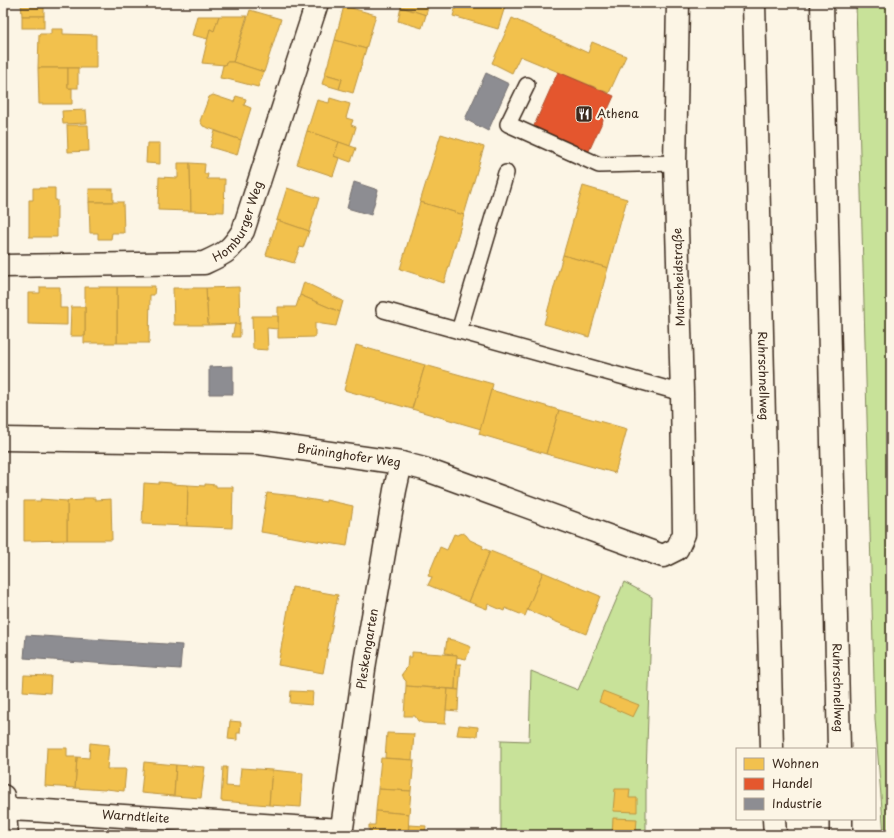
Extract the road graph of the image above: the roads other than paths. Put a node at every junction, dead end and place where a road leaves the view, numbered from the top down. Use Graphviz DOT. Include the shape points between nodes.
graph roads {
  1 [pos="317,3"];
  2 [pos="678,3"];
  3 [pos="754,3"];
  4 [pos="822,3"];
  5 [pos="527,85"];
  6 [pos="676,163"];
  7 [pos="506,173"];
  8 [pos="3,266"];
  9 [pos="384,310"];
  10 [pos="459,331"];
  11 [pos="682,393"];
  12 [pos="3,440"];
  13 [pos="401,463"];
  14 [pos="677,550"];
  15 [pos="772,748"];
  16 [pos="839,748"];
  17 [pos="3,796"];
  18 [pos="3,809"];
  19 [pos="774,820"];
  20 [pos="841,820"];
  21 [pos="341,832"];
  22 [pos="7,835"];
  23 [pos="775,835"];
  24 [pos="841,835"];
  1 -- 8 [label="main road, Homburger Weg" via="244,231 224,254 204,263"];
  2 -- 6 [label="main road, Munscheidstraße"];
  3 -- 15 [label="main road, Ruhrschnellweg"];
  4 -- 16 [label="main road, Ruhrschnellweg"];
  5 -- 6 [label="lane" via="508,124 599,165"];
  6 -- 11 [label="main road, Munscheidstraße"];
  7 -- 10 [label="lane"];
  9 -- 10 [label="lane"];
  10 -- 11 [label="lane"];
  11 -- 14 [label="main road, Munscheidstraße" via="684,534"];
  12 -- 13 [label="main road, Brüninghofer Weg" via="259,443"];
  13 -- 14 [label="main road, Brüninghofer Weg" via="424,469 663,556"];
  13 -- 21 [label="main road, Pleskengarten" via="365,662"];
  17 -- 18 [label="main road"];
  18 -- 21 [label="main road, Warndtleite"];
  18 -- 22 [label="main road"];
  19 -- 23 [label="main road"];
  20 -- 24 [label="main road"];
}
